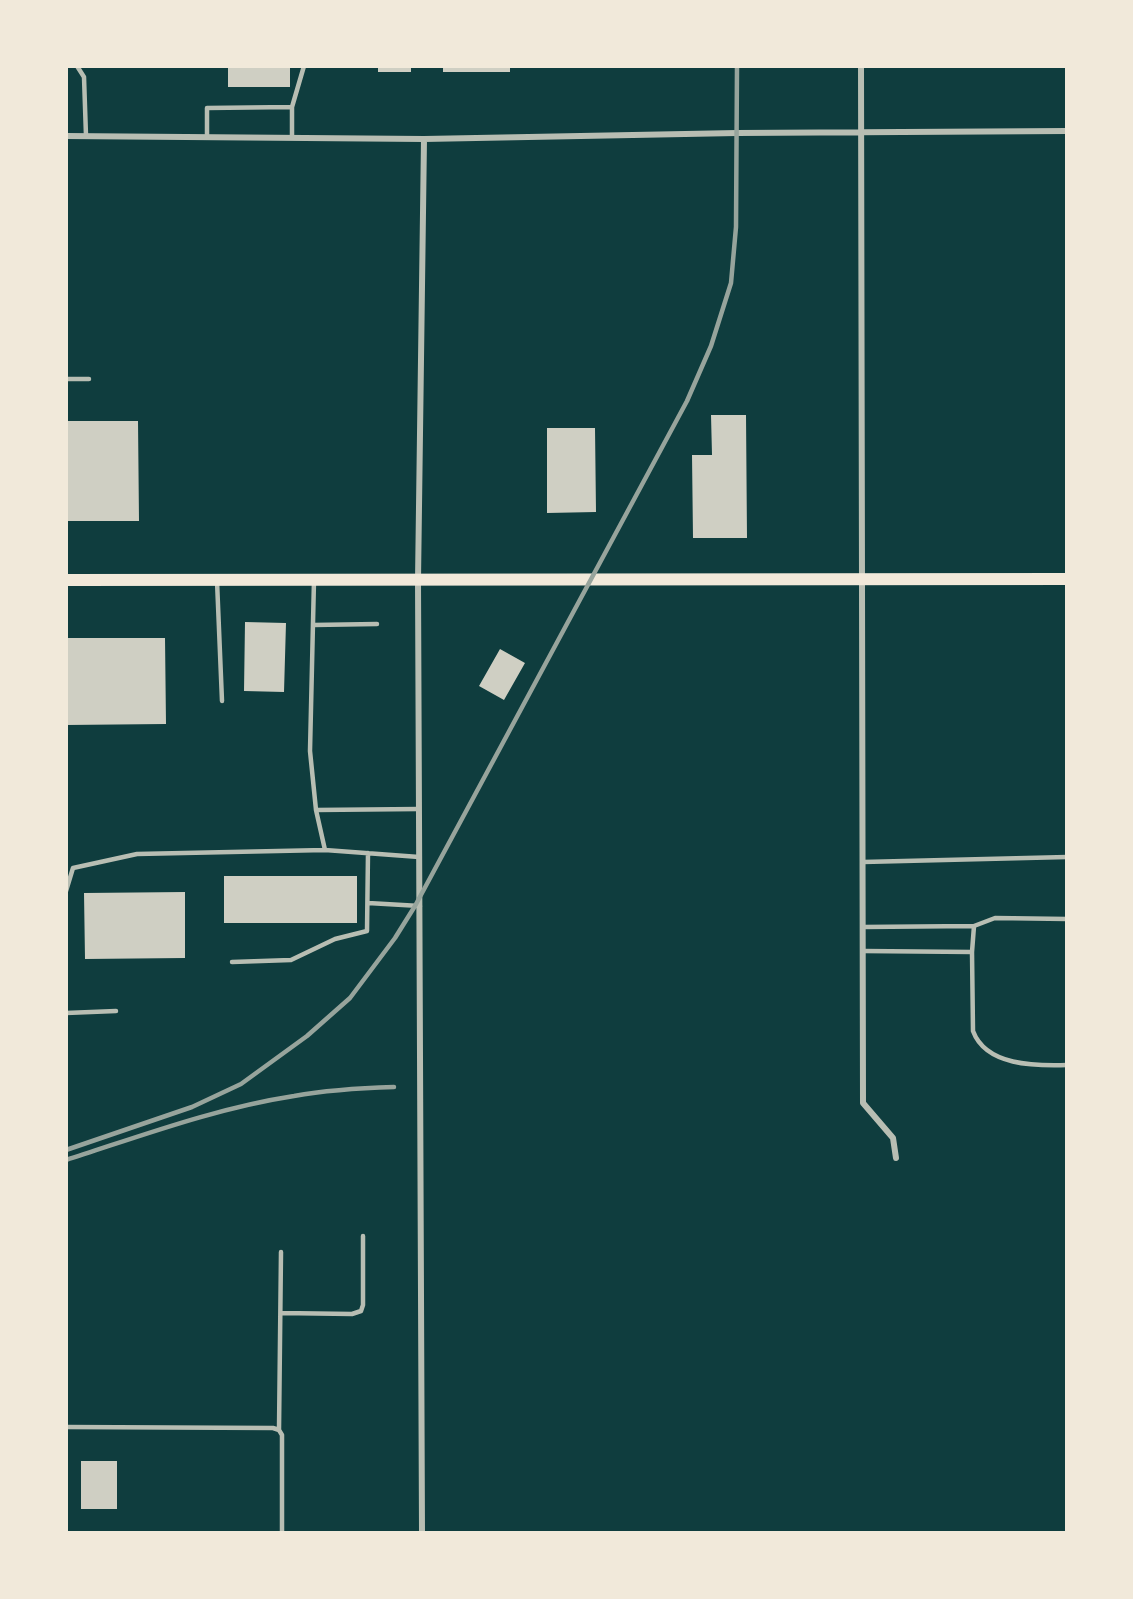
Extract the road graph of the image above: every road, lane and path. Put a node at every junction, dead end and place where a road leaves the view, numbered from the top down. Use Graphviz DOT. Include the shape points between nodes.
graph roads {
  1 [pos="77,66"];
  2 [pos="304,66"];
  3 [pos="861,66"];
  4 [pos="292,107"];
  5 [pos="1067,130"];
  6 [pos="861,132"];
  7 [pos="66,136"];
  8 [pos="86,136"];
  9 [pos="207,136"];
  10 [pos="292,138"];
  11 [pos="424,139"];
  12 [pos="66,379"];
  13 [pos="89,379"];
  14 [pos="862,579"];
  15 [pos="1067,579"];
  16 [pos="66,580"];
  17 [pos="314,580"];
  18 [pos="418,580"];
  19 [pos="217,581"];
  20 [pos="376,624"];
  21 [pos="313,625"];
  22 [pos="222,701"];
  23 [pos="419,809"];
  24 [pos="316,810"];
  25 [pos="325,850"];
  26 [pos="369,853"];
  27 [pos="419,857"];
  28 [pos="1067,857"];
  29 [pos="863,862"];
  30 [pos="66,891"];
  31 [pos="368,903"];
  32 [pos="420,906"];
  33 [pos="1067,919"];
  34 [pos="974,926"];
  35 [pos="863,927"];
  36 [pos="863,951"];
  37 [pos="972,951"];
  38 [pos="232,962"];
  39 [pos="116,1011"];
  40 [pos="66,1013"];
  41 [pos="1067,1065"];
  42 [pos="896,1158"];
  43 [pos="363,1236"];
  44 [pos="281,1252"];
  45 [pos="280,1313"];
  46 [pos="66,1427"];
  47 [pos="279,1431"];
  48 [pos="282,1533"];
  49 [pos="422,1533"];
  1 -- 8 [label="lane" via="84,77"];
  2 -- 4 [label="lane"];
  3 -- 6 [label="street"];
  4 -- 9 [label="lane" via="207,108"];
  4 -- 10 [label="lane"];
  5 -- 6 [label="street"];
  6 -- 11 [label="street"];
  6 -- 14 [label="street"];
  7 -- 8 [label="street"];
  8 -- 9 [label="street"];
  9 -- 10 [label="street"];
  10 -- 11 [label="street"];
  11 -- 18 [label="street"];
  12 -- 13 [label="lane"];
  14 -- 15 [label="main road"];
  14 -- 18 [label="main road"];
  14 -- 29 [label="street"];
  16 -- 19 [label="main road"];
  17 -- 18 [label="main road"];
  17 -- 19 [label="main road"];
  17 -- 21 [label="lane"];
  18 -- 23 [label="street"];
  19 -- 22 [label="lane"];
  20 -- 21 [label="lane"];
  21 -- 24 [label="lane" via="310,751"];
  23 -- 24 [label="lane"];
  23 -- 27 [label="street"];
  24 -- 25 [label="lane"];
  25 -- 26 [label="lane"];
  25 -- 30 [label="lane" via="137,854 73,868"];
  26 -- 27 [label="lane"];
  26 -- 31 [label="lane"];
  27 -- 32 [label="street"];
  28 -- 29 [label="lane"];
  29 -- 35 [label="street"];
  31 -- 32 [label="lane"];
  31 -- 38 [label="lane" via="367,930 335,939 291,960"];
  32 -- 49 [label="street"];
  33 -- 34 [label="lane" via="995,918"];
  34 -- 35 [label="lane"];
  34 -- 37 [label="lane"];
  35 -- 36 [label="street"];
  36 -- 37 [label="lane"];
  36 -- 42 [label="street" via="863,1103 893,1138"];
  37 -- 41 [label="lane" via="976,1041 990,1053 1009,1060"];
  39 -- 40 [label="lane"];
  43 -- 45 [label="lane" via="360,1311"];
  44 -- 45 [label="lane"];
  45 -- 47 [label="lane"];
  46 -- 47 [label="lane"];
  47 -- 48 [label="lane"];
}
